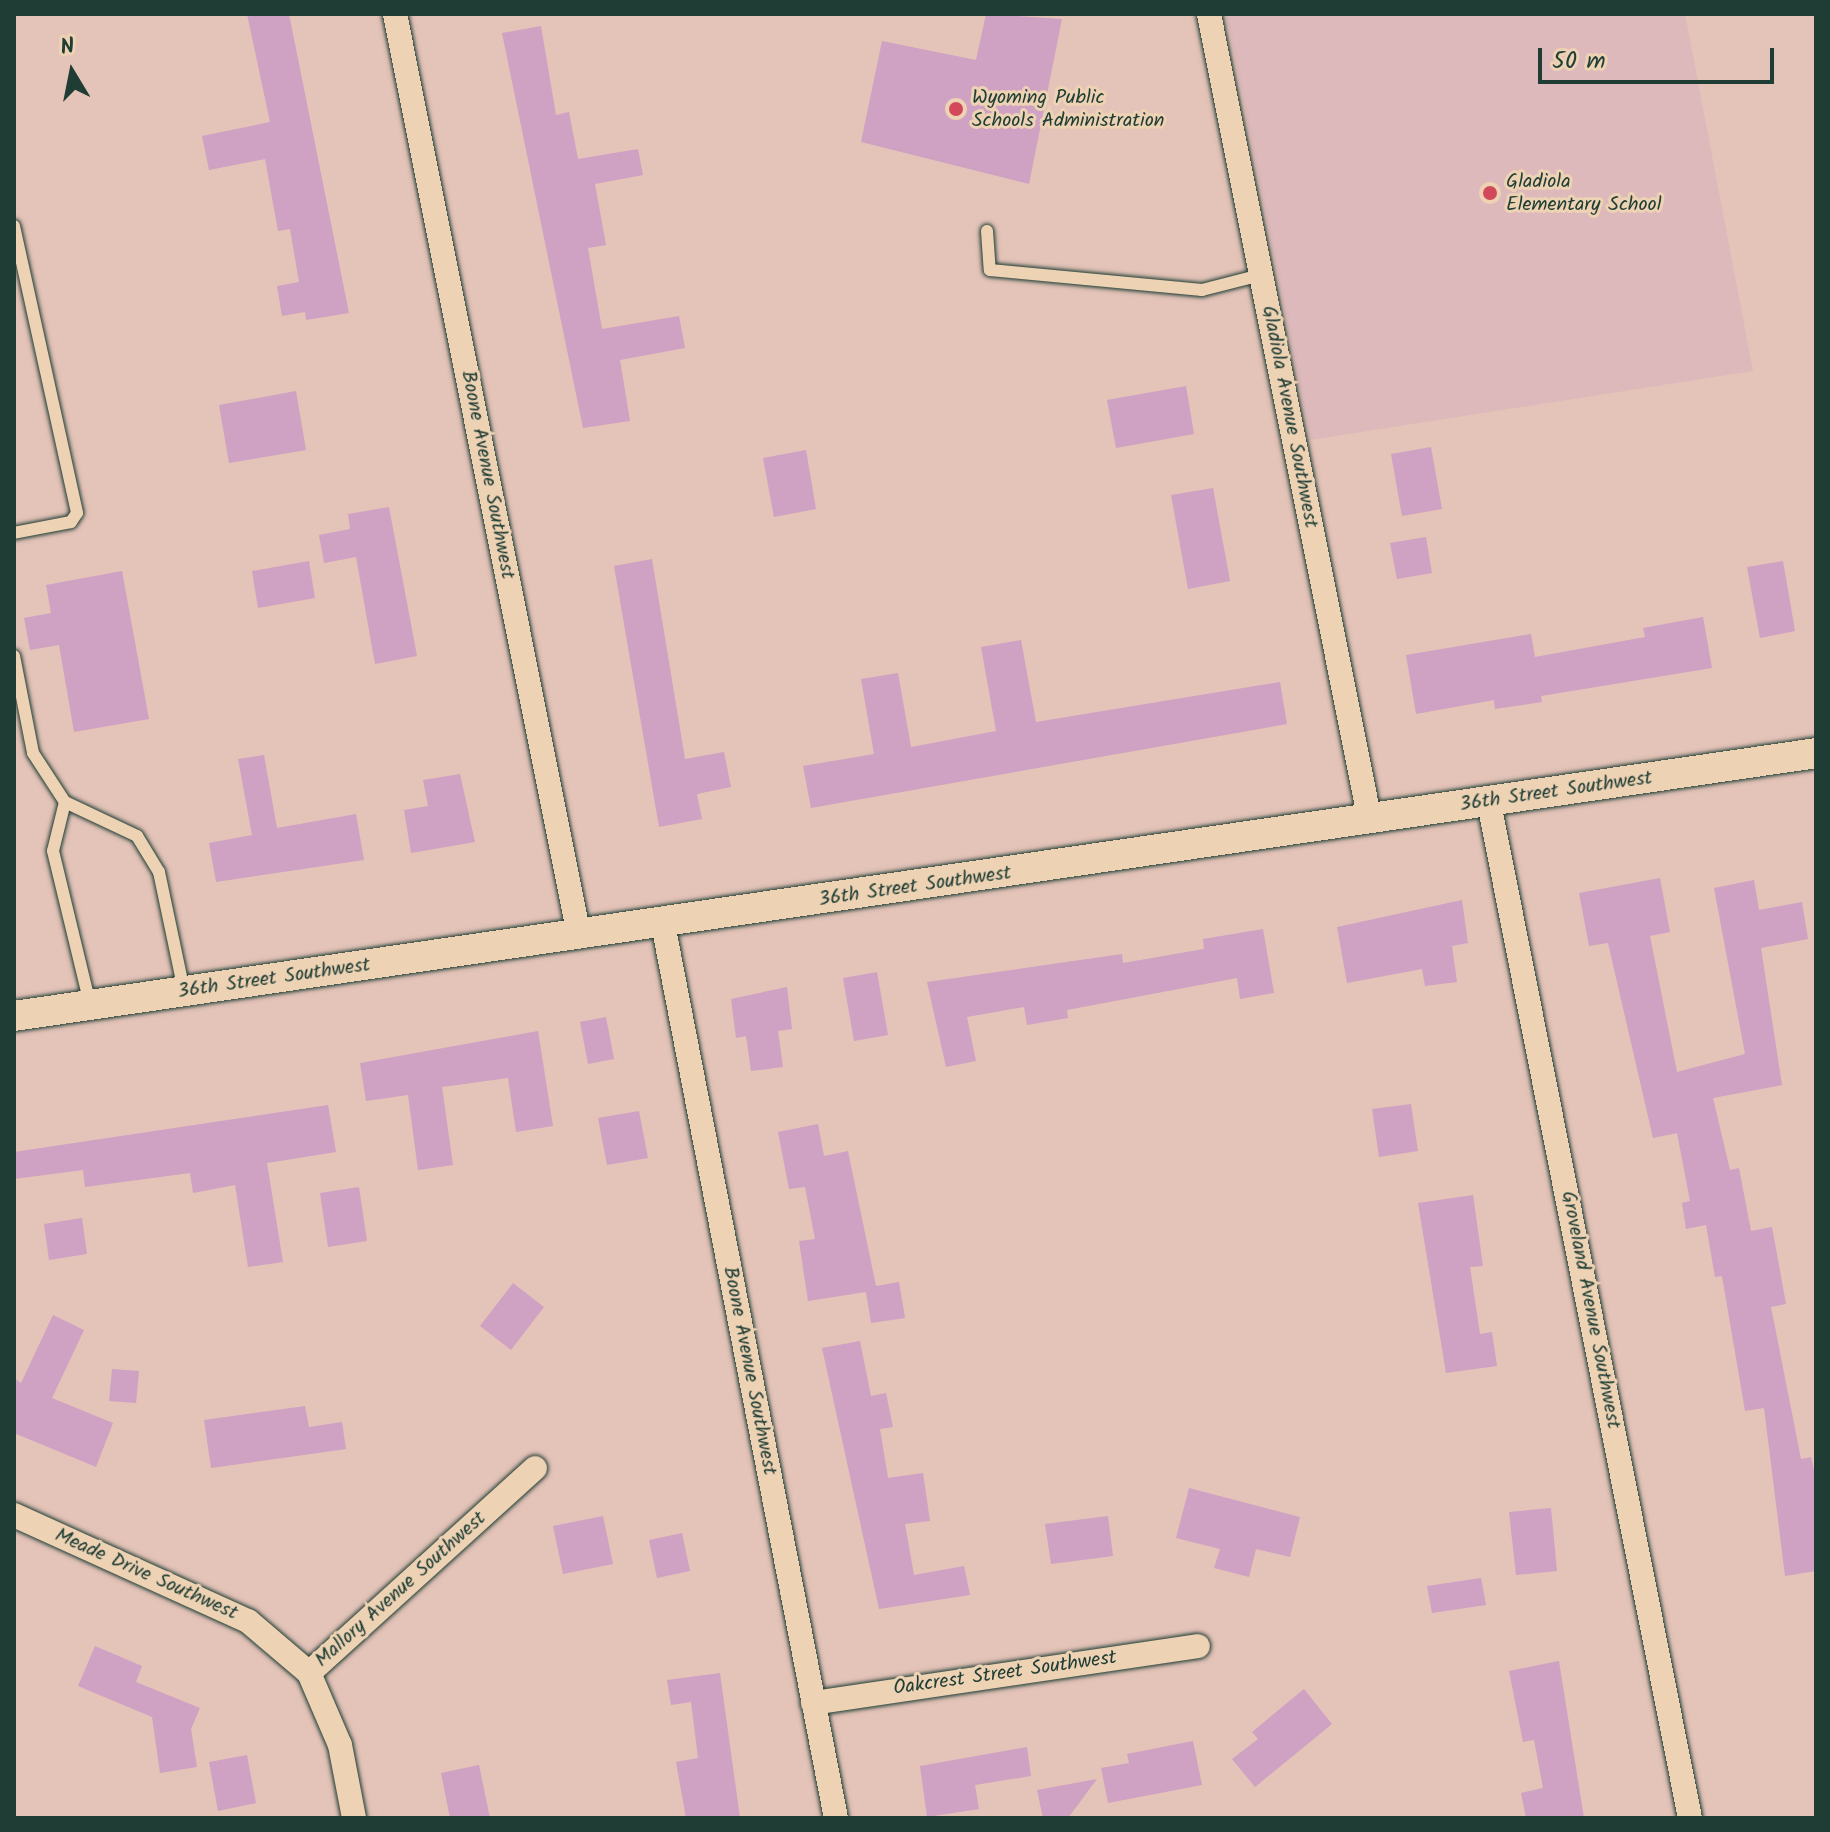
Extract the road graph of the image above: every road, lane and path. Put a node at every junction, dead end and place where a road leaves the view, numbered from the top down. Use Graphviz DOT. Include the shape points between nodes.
graph roads {
  1 [pos="395,14"];
  2 [pos="1209,14"];
  3 [pos="14,226"];
  4 [pos="987,231"];
  5 [pos="1261,275"];
  6 [pos="14,533"];
  7 [pos="14,656"];
  8 [pos="1816,753"];
  9 [pos="65,802"];
  10 [pos="1489,803"];
  11 [pos="1370,821"];
  12 [pos="663,924"];
  13 [pos="579,936"];
  14 [pos="184,991"];
  15 [pos="90,1005"];
  16 [pos="14,1016"];
  17 [pos="535,1468"];
  18 [pos="14,1515"];
  19 [pos="1198,1646"];
  20 [pos="309,1673"];
  21 [pos="813,1703"];
  22 [pos="354,1818"];
  23 [pos="836,1818"];
  24 [pos="1690,1818"];
  1 -- 13 [label="street, Boone Avenue Southwest"];
  2 -- 5 [label="street, Gladiola Avenue Southwest"];
  3 -- 6 [label="lane" via="77,513 71,522"];
  4 -- 5 [label="lane" via="990,270 1202,290"];
  5 -- 11 [label="street, Gladiola Avenue Southwest"];
  7 -- 9 [label="lane" via="33,753"];
  8 -- 10 [label="street, 36th Street Southwest"];
  9 -- 14 [label="lane" via="137,836 159,872"];
  9 -- 15 [label="lane" via="53,851"];
  10 -- 11 [label="street, 36th Street Southwest"];
  10 -- 24 [label="street, Groveland Avenue Southwest"];
  11 -- 12 [label="street, 36th Street Southwest"];
  12 -- 13 [label="street, 36th Street Southwest"];
  12 -- 21 [label="street, Boone Avenue Southwest"];
  13 -- 14 [label="street, 36th Street Southwest"];
  14 -- 15 [label="street, 36th Street Southwest"];
  15 -- 16 [label="street, 36th Street Southwest"];
  17 -- 20 [label="street, Mallory Avenue Southwest"];
  18 -- 20 [label="street, Meade Drive Southwest" via="248,1621"];
  19 -- 21 [label="street, Oakcrest Street Southwest"];
  20 -- 22 [label="street, Mallory Avenue Southwest" via="340,1745"];
  21 -- 23 [label="street, Boone Avenue Southwest"];
}
